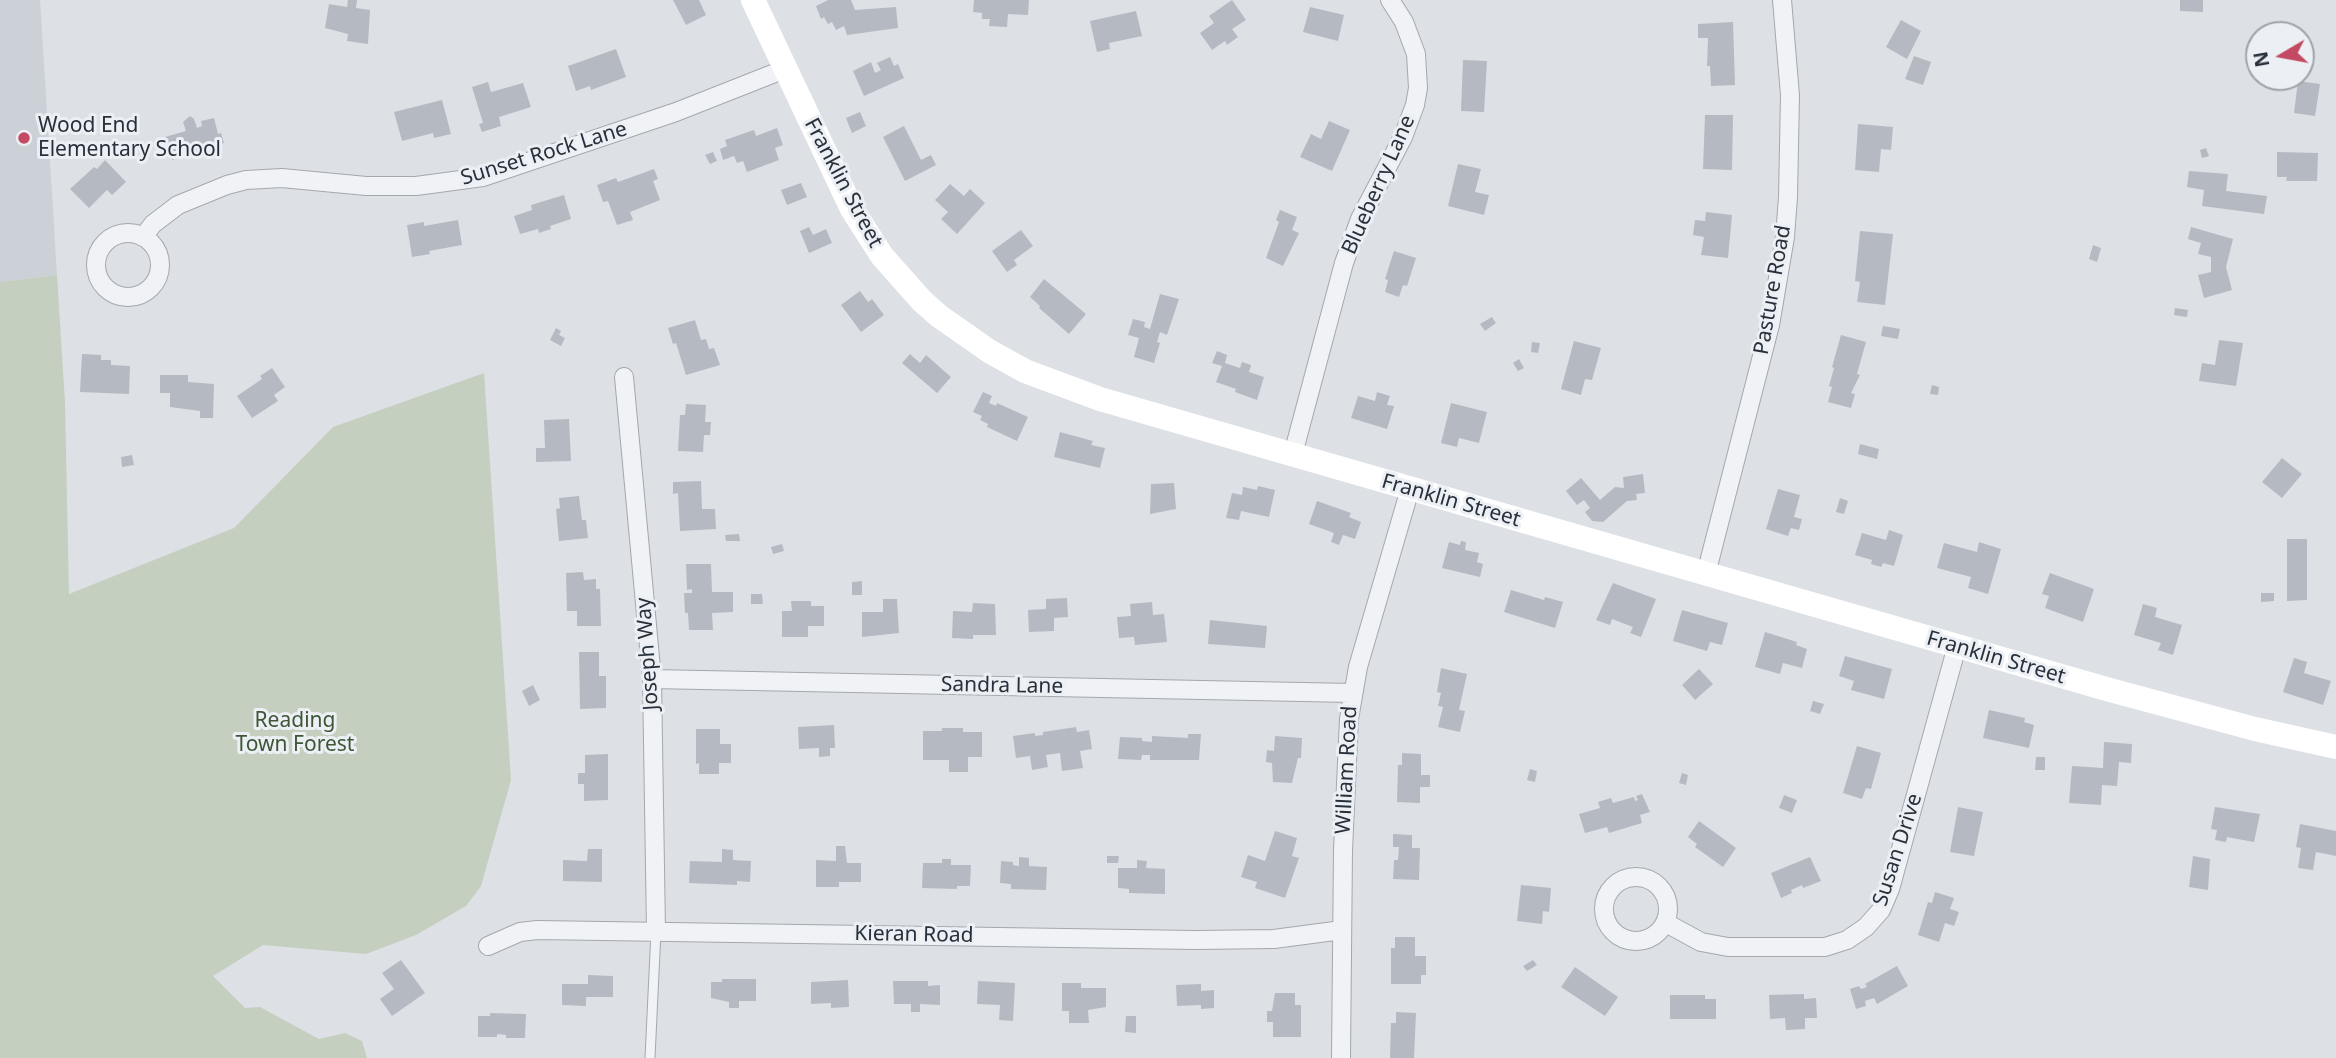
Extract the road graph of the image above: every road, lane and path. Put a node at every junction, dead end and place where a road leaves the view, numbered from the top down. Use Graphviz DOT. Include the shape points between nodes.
graph roads {
  1 [pos="753,0"];
  2 [pos="1390,0"];
  3 [pos="1782,0"];
  4 [pos="785,69"];
  5 [pos="143,237"];
  6 [pos="624,377"];
  7 [pos="1293,454"];
  8 [pos="1410,489"];
  9 [pos="1706,574"];
  10 [pos="1957,646"];
  11 [pos="652,679"];
  12 [pos="1352,693"];
  13 [pos="2336,747"];
  14 [pos="1665,923"];
  15 [pos="1342,930"];
  16 [pos="656,931"];
  17 [pos="488,946"];
  18 [pos="650,1058"];
  19 [pos="1341,1058"];
  1 -- 4 [label="main road, Franklin Street"];
  2 -- 7 [label="street, Blueberry Lane" via="1405,22 1416,54 1415,105 1344,262"];
  3 -- 9 [label="street, Pasture Road" via="1790,96 1785,237 1770,325"];
  4 -- 5 [label="street, Sunset Rock Lane" via="676,112 483,177 392,187 282,178 246,180 181,204"];
  4 -- 7 [label="main road, Franklin Street" via="868,236 922,301 964,335 1007,363 1067,388"];
  6 -- 11 [label="street, Joseph Way"];
  7 -- 8 [label="main road, Franklin Street"];
  8 -- 9 [label="main road, Franklin Street"];
  8 -- 12 [label="street, William Road"];
  9 -- 10 [label="main road, Franklin Street"];
  10 -- 13 [label="main road, Franklin Street"];
  10 -- 14 [label="street, Susan Drive" via="1890,889 1866,928 1825,947 1728,947 1701,942"];
  11 -- 12 [label="street, Sandra Lane"];
  11 -- 16 [label="street, Joseph Way"];
  12 -- 15 [label="street, William Road" via="1344,798"];
  15 -- 16 [label="street, Kieran Road" via="1274,939 1196,940"];
  15 -- 19 [label="street, William Road"];
  16 -- 17 [label="street, Kieran Road" via="532,930"];
  16 -- 18 [label="lane"];
}
